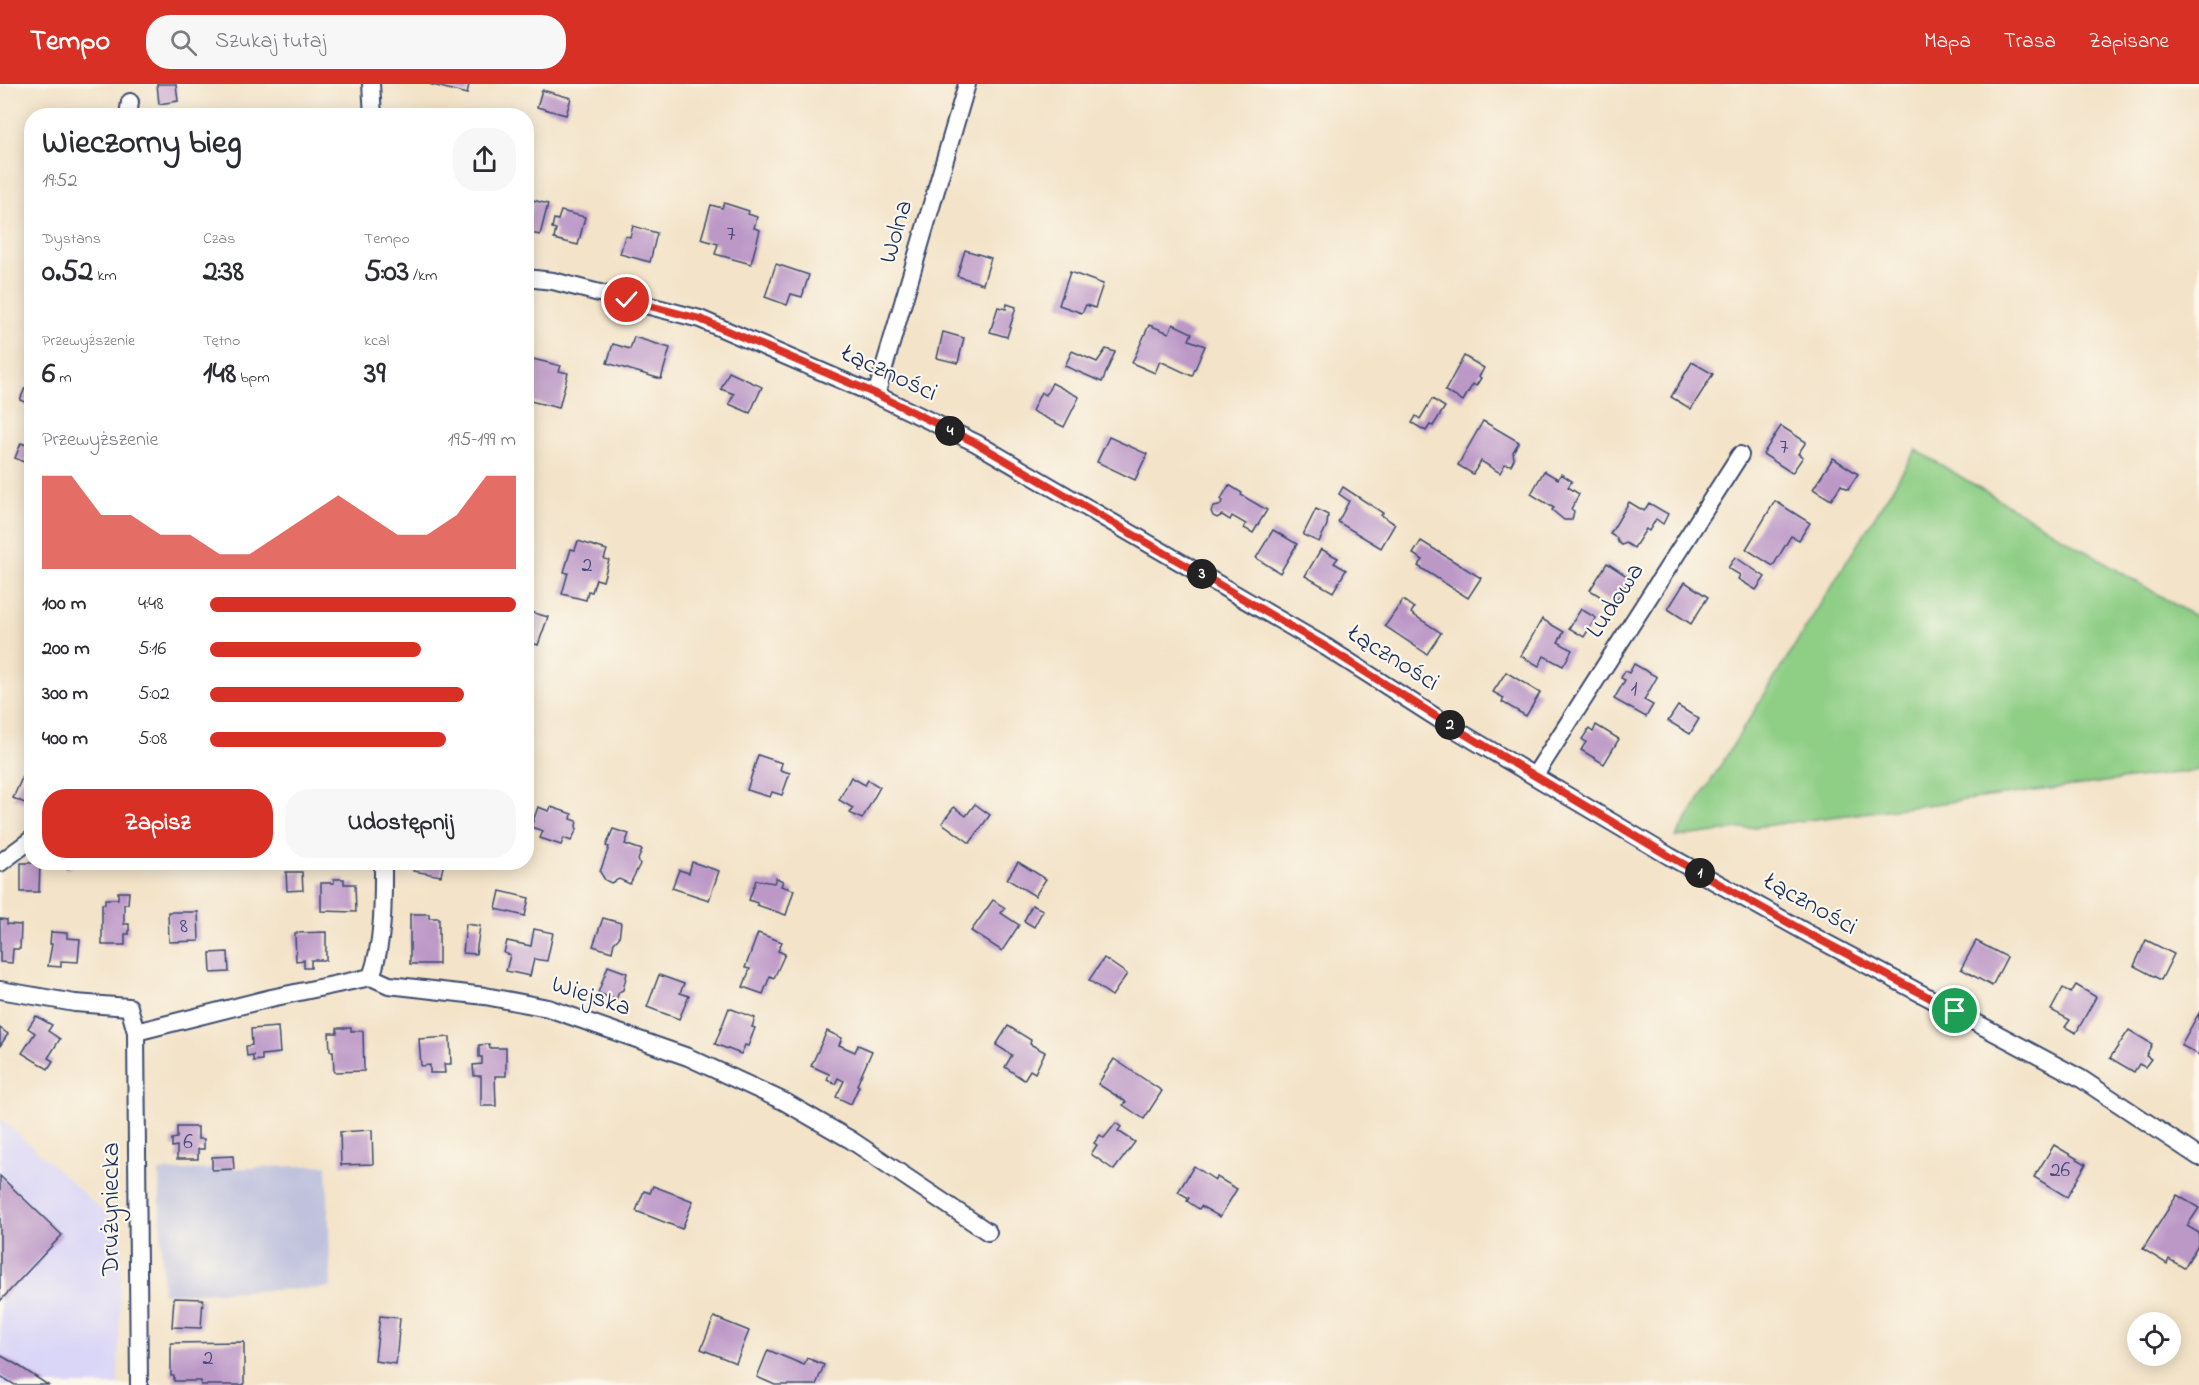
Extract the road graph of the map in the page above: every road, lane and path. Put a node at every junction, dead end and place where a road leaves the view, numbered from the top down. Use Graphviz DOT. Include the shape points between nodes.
graph roads {
  1 [pos="371,84"];
  2 [pos="967,84"];
  3 [pos="372,108"];
  4 [pos="534,279"];
  5 [pos="876,394"];
  6 [pos="1740,454"];
  7 [pos="1535,775"];
  8 [pos="24,845"];
  9 [pos="0,863"];
  10 [pos="383,870"];
  11 [pos="371,977"];
  12 [pos="0,990"];
  13 [pos="136,1032"];
  14 [pos="2199,1157"];
  15 [pos="988,1232"];
  16 [pos="139,1385"];
  1 -- 3 [label="street"];
  2 -- 5 [label="street, Wolna"];
  4 -- 5 [label="street, Łączności" via="700,319"];
  5 -- 7 [label="street, Łączności" via="976,443 1326,647"];
  6 -- 7 [label="street, Ludowa"];
  7 -- 14 [label="street, Łączności" via="1809,934 2080,1077"];
  8 -- 9 [label="street"];
  10 -- 11 [label="street" via="377,959"];
  11 -- 13 [label="street, Wiejska"];
  11 -- 15 [label="street, Wiejska" via="389,985 548,1008 688,1057 785,1102 851,1140"];
  12 -- 13 [label="street, Drużyniecka" via="75,1003 129,1007"];
  13 -- 16 [label="street, Drużyniecka"];
}
